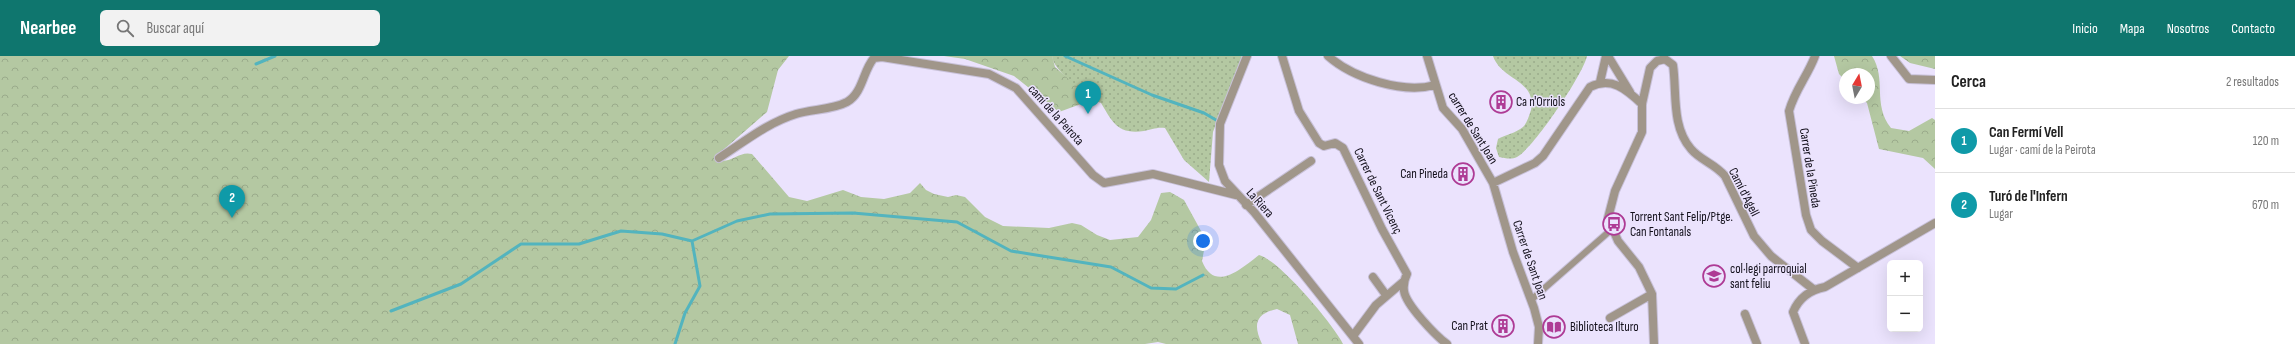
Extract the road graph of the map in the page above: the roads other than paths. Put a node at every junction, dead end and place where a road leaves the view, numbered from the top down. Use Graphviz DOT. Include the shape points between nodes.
graph roads {
  1 [pos="1247,56"];
  2 [pos="1282,56"];
  3 [pos="1328,56"];
  4 [pos="1426,56"];
  5 [pos="1607,56"];
  6 [pos="1815,56"];
  7 [pos="1891,56"];
  8 [pos="1935,80"];
  9 [pos="1600,82"];
  10 [pos="1435,85"];
  11 [pos="1630,93"];
  12 [pos="1642,104"];
  13 [pos="719,158"];
  14 [pos="1310,161"];
  15 [pos="1493,184"];
  16 [pos="1236,195"];
  17 [pos="1246,205"];
  18 [pos="1935,223"];
  19 [pos="1612,229"];
  20 [pos="1858,268"];
  21 [pos="1373,277"];
  22 [pos="1403,282"];
  23 [pos="1813,289"];
  24 [pos="1652,294"];
  25 [pos="1386,295"];
  26 [pos="1531,300"];
  27 [pos="1745,314"];
  28 [pos="1610,318"];
  29 [pos="1353,336"];
  30 [pos="1359,344"];
  31 [pos="1447,344"];
  32 [pos="1538,344"];
  33 [pos="1654,344"];
  34 [pos="1757,344"];
  35 [pos="1805,344"];
  1 -- 16 [label="street, La Riera" via="1220,124 1219,166 1225,181"];
  2 -- 22 [label="street, Carrer de Sant Vicenç" via="1299,111 1319,143 1324,146 1336,143 1343,148 1382,229 1408,274"];
  3 -- 10 [label="street" via="1353,72 1378,83 1426,87"];
  4 -- 10 [label="street, carrer de Sant Joan"];
  5 -- 9 [label="street"];
  5 -- 11 [label="street"];
  6 -- 20 [label="street, Carrer de la Pineda" via="1794,96 1790,111 1806,215 1811,230"];
  7 -- 8 [label="street" via="1909,79"];
  9 -- 11 [label="street" via="1615,84"];
  9 -- 15 [label="street" via="1590,87 1582,97 1543,156 1535,163"];
  10 -- 15 [label="street, carrer de Sant Joan" via="1443,108 1462,129"];
  11 -- 12 [label="street"];
  12 -- 19 [label="street, Camí d'Agell" via="1642,132 1615,191 1608,218"];
  12 -- 23 [label="street, Camí d'Agell" via="1650,68 1656,60 1665,59 1673,65 1676,110 1686,142 1725,176 1754,236 1771,256"];
  13 -- 16 [label="street, camí de la Peirota" via="767,126 796,114 847,102 864,78 870,63 874,58 882,58 989,74 1016,88 1093,175 1104,183 1153,174"];
  14 -- 17 [label="street"];
  15 -- 26 [label="street, Carrer de Sant Joan" via="1513,252"];
  16 -- 17 [label="street, La Riera"];
  17 -- 29 [label="street, La Riera"];
  18 -- 20 [label="street"];
  19 -- 24 [label="street" via="1618,241 1639,267"];
  19 -- 26 [label="street"];
  20 -- 23 [label="street" via="1825,287"];
  21 -- 25 [label="street"];
  22 -- 25 [label="street"];
  22 -- 31 [label="street, Carrer de Sant Vicenç" via="1404,293 1424,322"];
  23 -- 35 [label="street" via="1798,303 1793,312"];
  24 -- 28 [label="street"];
  24 -- 33 [label="street"];
  25 -- 29 [label="street"];
  26 -- 32 [label="street, Carrer de Sant Joan" via="1539,327"];
  27 -- 34 [label="street"];
  29 -- 30 [label="street, La Riera"];
}
